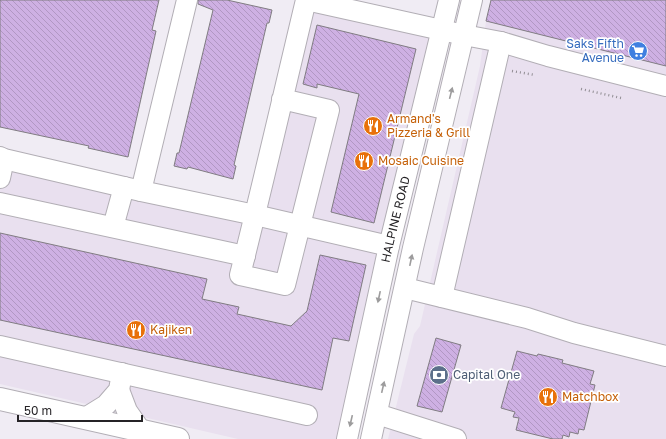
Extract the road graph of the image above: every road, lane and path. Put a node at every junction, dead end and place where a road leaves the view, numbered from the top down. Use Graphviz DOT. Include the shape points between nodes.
graph roads {
  1 [pos="187,0"];
  2 [pos="306,0"];
  3 [pos="449,0"];
  4 [pos="472,0"];
  5 [pos="442,30"];
  6 [pos="464,36"];
  7 [pos="501,42"];
  8 [pos="495,68"];
  9 [pos="535,75"];
  10 [pos="666,86"];
  11 [pos="581,89"];
  12 [pos="620,98"];
  13 [pos="282,99"];
  14 [pos="2,158"];
  15 [pos="0,178"];
  16 [pos="133,189"];
  17 [pos="0,203"];
  18 [pos="255,215"];
  19 [pos="300,225"];
  20 [pos="113,227"];
  21 [pos="389,246"];
  22 [pos="245,256"];
  23 [pos="405,288"];
  24 [pos="442,297"];
  25 [pos="0,346"];
  26 [pos="666,356"];
  27 [pos="120,382"];
  28 [pos="0,399"];
  29 [pos="377,414"];
  30 [pos="308,415"];
  31 [pos="85,418"];
  32 [pos="141,431"];
  33 [pos="178,439"];
  34 [pos="347,439"];
  35 [pos="371,439"];
  36 [pos="456,439"];
  1 -- 16 [label="street"];
  2 -- 5 [label="street"];
  2 -- 13 [label="street"];
  3 -- 5 [label="street, HALPINE ROAD"];
  4 -- 6 [label="street, HALPINE ROAD"];
  5 -- 6 [label="street"];
  5 -- 21 [label="street, HALPINE ROAD"];
  6 -- 7 [label="street"];
  23 -- 6 [label="street, HALPINE ROAD, one-way"];
  7 -- 8 [label="street"];
  7 -- 10 [label="street"];
  8 -- 9 [label="path"];
  8 -- 24 [label="street"];
  11 -- 12 [label="path"];
  13 -- 18 [label="street"];
  13 -- 19 [label="street" via="329,110"];
  14 -- 15 [label="street"];
  14 -- 16 [label="street"];
  16 -- 18 [label="street"];
  16 -- 20 [label="street"];
  17 -- 20 [label="street"];
  18 -- 19 [label="street"];
  18 -- 22 [label="street"];
  19 -- 21 [label="street"];
  19 -- 22 [label="street" via="285,285 240,275"];
  20 -- 22 [label="street"];
  21 -- 34 [label="street, HALPINE ROAD, one-way"];
  23 -- 24 [label="street"];
  29 -- 23 [label="street, HALPINE ROAD, one-way"];
  24 -- 26 [label="street"];
  25 -- 27 [label="street"];
  27 -- 30 [label="street"];
  27 -- 31 [label="street" via="106,405"];
  27 -- 32 [label="street" via="127,411"];
  28 -- 31 [label="main road"];
  29 -- 35 [label="street, HALPINE ROAD"];
  29 -- 36 [label="street"];
  31 -- 32 [label="main road"];
  32 -- 33 [label="main road"];
}
